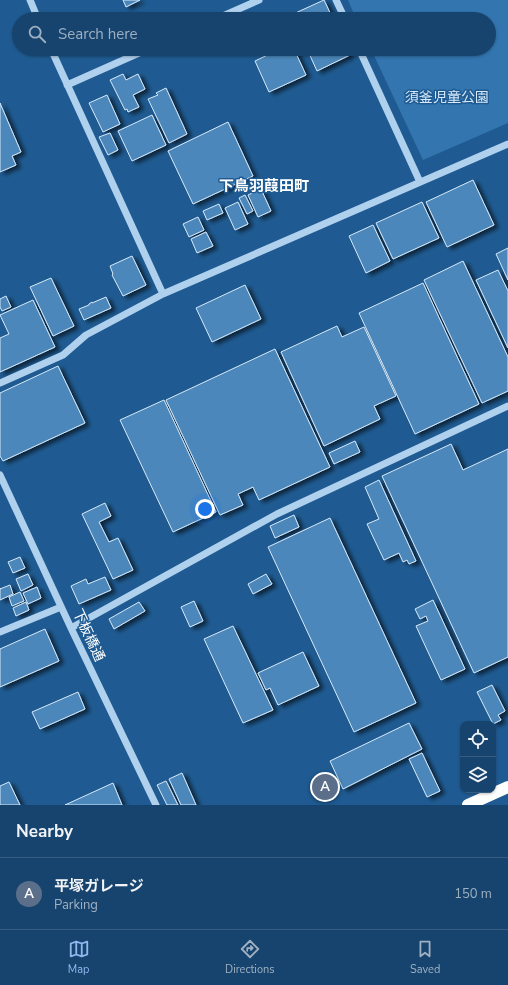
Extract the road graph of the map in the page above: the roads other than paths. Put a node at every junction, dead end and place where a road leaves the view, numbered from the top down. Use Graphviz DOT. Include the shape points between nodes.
graph roads {
  1 [pos="30,0"];
  2 [pos="259,0"];
  3 [pos="336,0"];
  4 [pos="35,12"];
  5 [pos="232,12"];
  6 [pos="342,12"];
  7 [pos="54,56"];
  8 [pos="132,56"];
  9 [pos="362,56"];
  10 [pos="67,85"];
  11 [pos="508,144"];
  12 [pos="420,182"];
  13 [pos="163,294"];
  14 [pos="0,383"];
  15 [pos="508,406"];
  16 [pos="0,475"];
  17 [pos="61,607"];
  18 [pos="71,628"];
  19 [pos="0,632"];
  20 [pos="508,787"];
  21 [pos="156,805"];
  22 [pos="468,805"];
  1 -- 4 [label="street"];
  2 -- 5 [label="street"];
  3 -- 6 [label="street"];
  7 -- 10 [label="street"];
  8 -- 10 [label="street"];
  9 -- 12 [label="street"];
  10 -- 13 [label="street"];
  11 -- 12 [label="street"];
  12 -- 13 [label="street"];
  13 -- 14 [label="street" via="86,335 63,355"];
  15 -- 18 [label="street" via="277,514"];
  16 -- 17 [label="street, 下板橋通"];
  17 -- 18 [label="street, 下板橋通"];
  17 -- 19 [label="street"];
  18 -- 21 [label="street, 下板橋通"];
  20 -- 22 [label="highway"];
}
